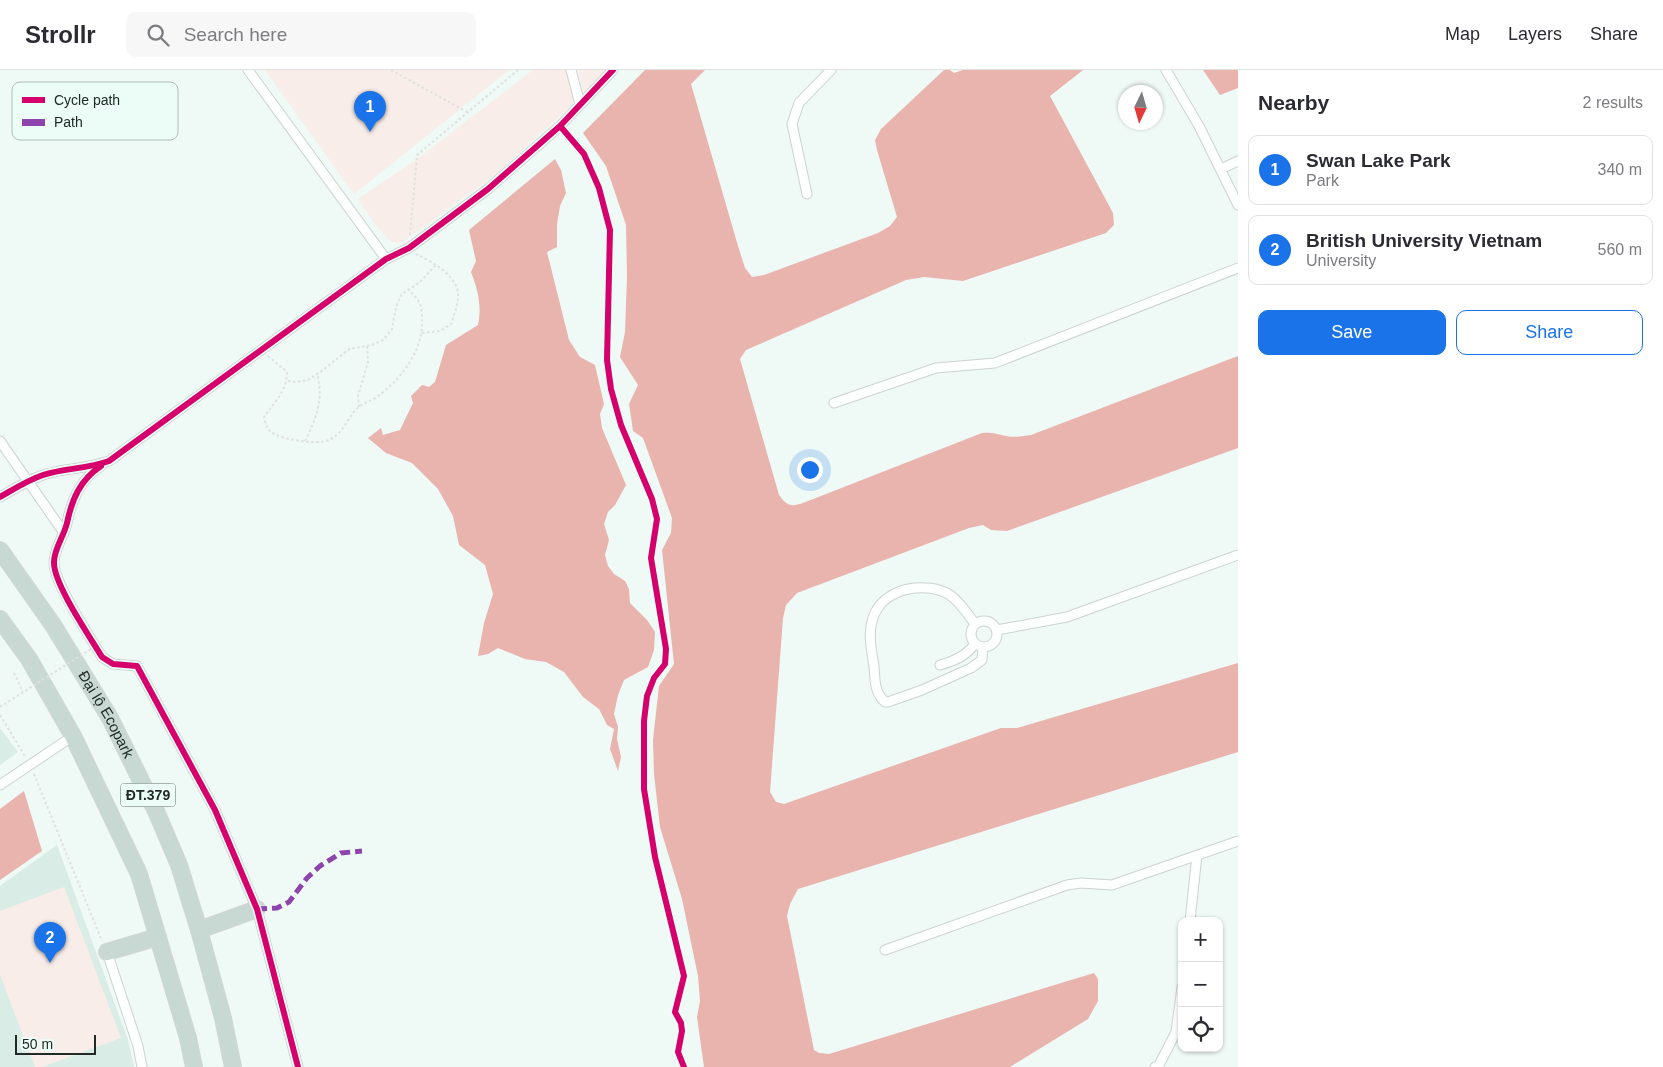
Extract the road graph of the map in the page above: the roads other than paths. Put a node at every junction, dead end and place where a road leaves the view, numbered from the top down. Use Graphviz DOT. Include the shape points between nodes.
graph roads {
  1 [pos="248,70"];
  2 [pos="572,70"];
  3 [pos="613,70"];
  4 [pos="832,70"];
  5 [pos="1166,70"];
  6 [pos="580,104"];
  7 [pos="1238,161"];
  8 [pos="1221,169"];
  9 [pos="807,194"];
  10 [pos="1238,205"];
  11 [pos="386,259"];
  12 [pos="1238,268"];
  13 [pos="834,403"];
  14 [pos="0,441"];
  15 [pos="109,461"];
  16 [pos="28,481"];
  17 [pos="0,497"];
  18 [pos="64,534"];
  19 [pos="0,550"];
  20 [pos="1238,555"];
  21 [pos="0,619"];
  22 [pos="975,624"];
  23 [pos="997,630"];
  24 [pos="979,645"];
  25 [pos="940,666"];
  26 [pos="73,736"];
  27 [pos="0,785"];
  28 [pos="1238,841"];
  29 [pos="1197,855"];
  30 [pos="257,909"];
  31 [pos="1190,917"];
  32 [pos="199,930"];
  33 [pos="158,937"];
  34 [pos="885,950"];
  35 [pos="107,952"];
  36 [pos="1179,1007"];
  37 [pos="142,1067"];
  38 [pos="194,1067"];
  39 [pos="233,1067"];
  40 [pos="298,1067"];
  41 [pos="1156,1067"];
  1 -- 11 [label="street"];
  2 -- 6 [label="street"];
  3 -- 6 [label="street"];
  4 -- 9 [label="street" via="799,103 792,124"];
  5 -- 8 [label="street"];
  6 -- 11 [label="street" via="560,126 488,189 410,248"];
  7 -- 8 [label="street"];
  8 -- 10 [label="street"];
  11 -- 15 [label="street"];
  12 -- 13 [label="street" via="995,364 936,368"];
  14 -- 16 [label="street"];
  15 -- 16 [label="street"];
  15 -- 18 [label="street" via="81,484 72,502"];
  16 -- 17 [label="street"];
  16 -- 18 [label="street"];
  18 -- 30 [label="street" via="54,562 56,578 102,657 113,664 138,666 215,810"];
  19 -- 32 [label="highway, Đại lộ Ecopark / ĐT.379" via="53,626 110,718 179,865"];
  20 -- 23 [label="street" via="1075,614"];
  21 -- 26 [label="highway, ĐT.379" via="29,659"];
  22 -- 23 [label="street" via="987,621"];
  22 -- 24 [label="street" via="971,635"];
  22 -- 24 [label="street" via="961,604 932,588 896,593 883,602 870,627 878,695 888,702 971,668 982,660"];
  23 -- 24 [label="street" via="995,642 988,647"];
  24 -- 25 [label="street"];
  26 -- 27 [label="street"];
  26 -- 33 [label="highway, ĐT.379" via="139,874"];
  28 -- 29 [label="street"];
  29 -- 31 [label="street"];
  29 -- 34 [label="street" via="1112,885 1067,885"];
  30 -- 32 [label="highway"];
  30 -- 40 [label="street"];
  32 -- 39 [label="highway, Đại lộ Ecopark / ĐT.379"];
  33 -- 35 [label="highway"];
  33 -- 38 [label="highway, ĐT.379"];
  35 -- 37 [label="street"];
  36 -- 41 [label="street" via="1176,1032"];
}
